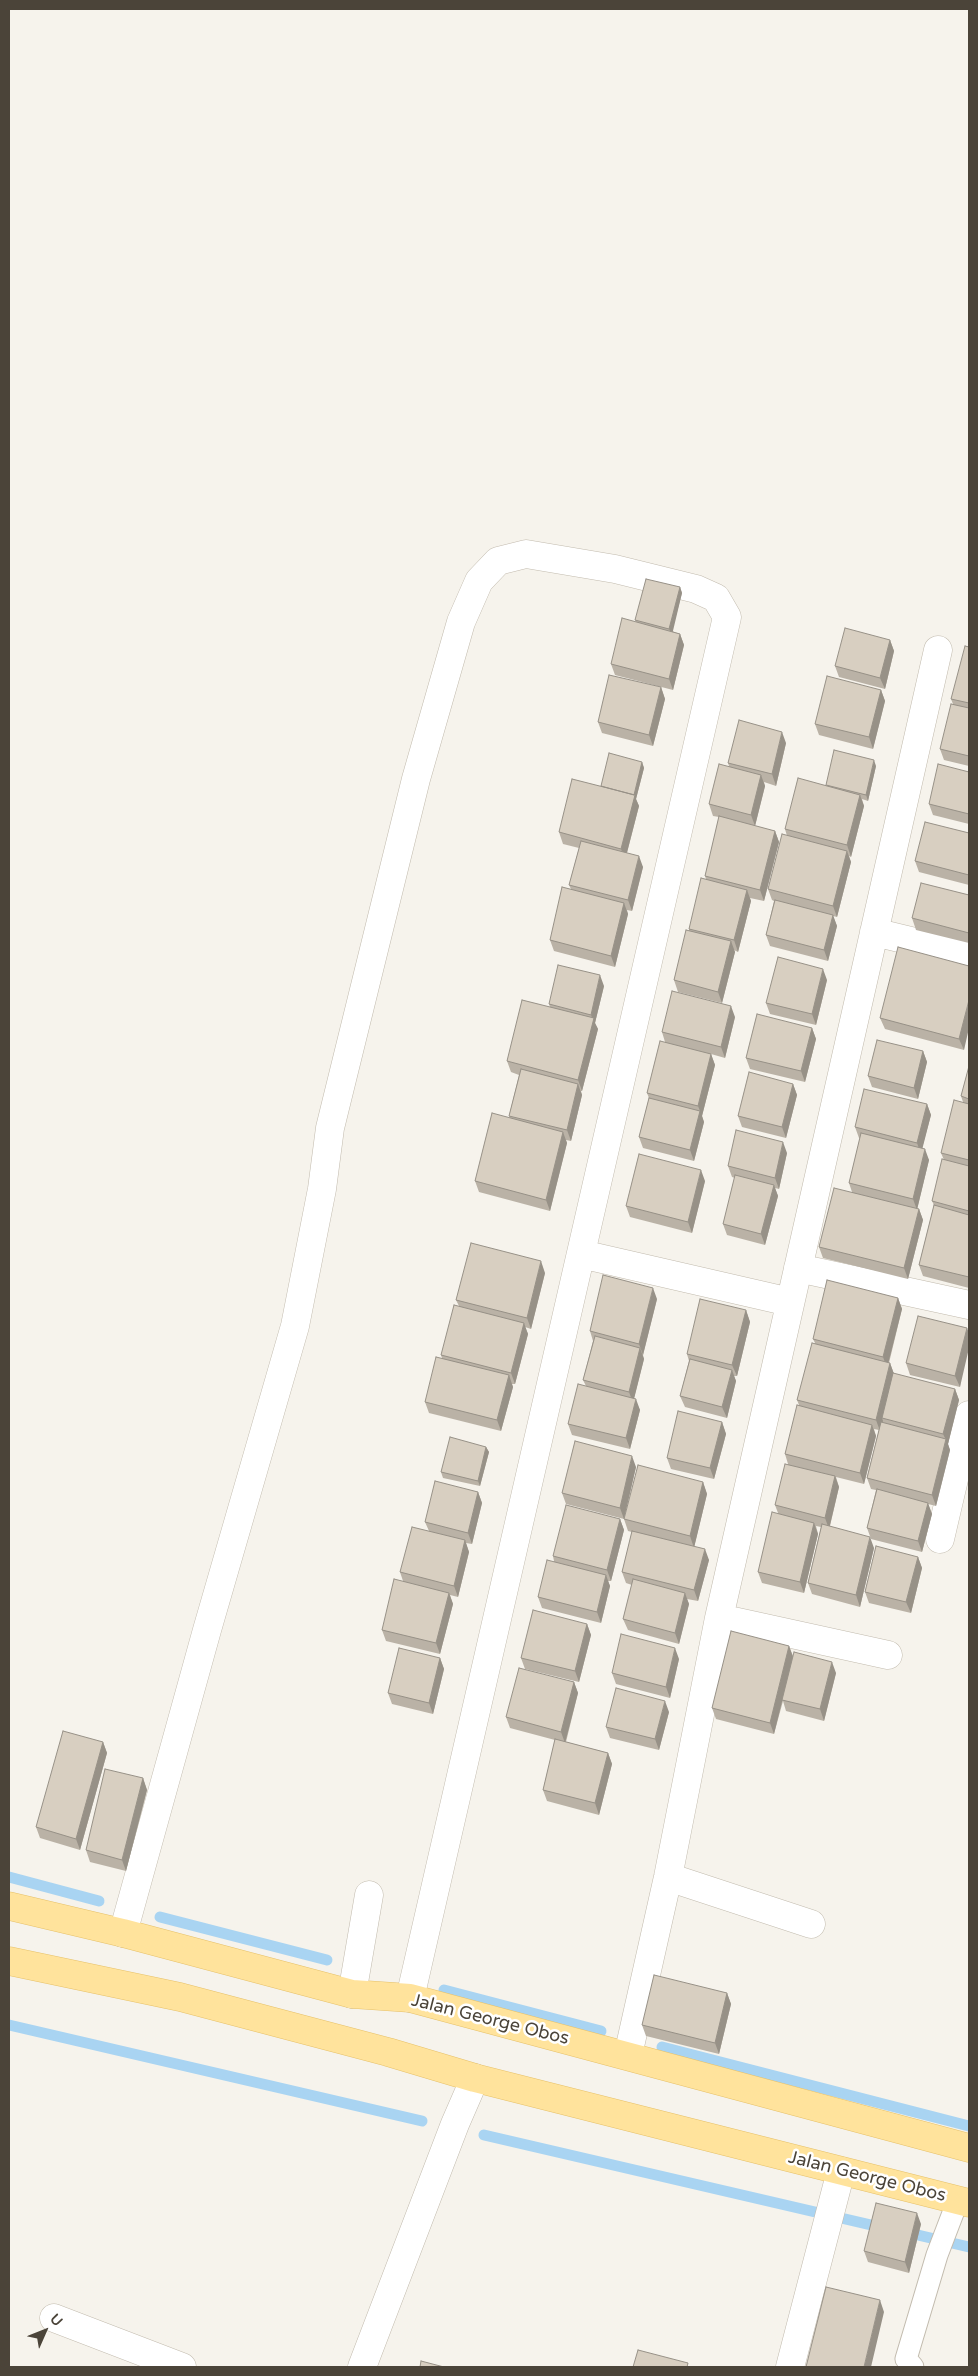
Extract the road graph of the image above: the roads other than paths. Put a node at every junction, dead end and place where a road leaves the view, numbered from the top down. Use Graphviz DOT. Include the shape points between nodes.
graph roads {
  1 [pos="938,650"];
  2 [pos="874,932"];
  3 [pos="969,954"];
  4 [pos="581,1254"];
  5 [pos="798,1268"];
  6 [pos="790,1302"];
  7 [pos="969,1305"];
  8 [pos="969,1415"];
  9 [pos="940,1539"];
  10 [pos="719,1618"];
  11 [pos="888,1655"];
  12 [pos="668,1877"];
  13 [pos="369,1895"];
  14 [pos="9,1906"];
  15 [pos="811,1924"];
  16 [pos="123,1933"];
  17 [pos="9,1961"];
  18 [pos="352,1994"];
  19 [pos="410,1998"];
  20 [pos="628,2055"];
  21 [pos="475,2078"];
  22 [pos="969,2148"];
  23 [pos="841,2171"];
  24 [pos="963,2202"];
  25 [pos="54,2318"];
  26 [pos="182,2367"];
  27 [pos="362,2367"];
  28 [pos="790,2367"];
  29 [pos="913,2367"];
  1 -- 2 [label="street"];
  2 -- 3 [label="street"];
  2 -- 5 [label="street"];
  4 -- 6 [label="street"];
  4 -- 16 [label="street" via="727,616 716,598 696,588 615,569 526,554 498,561 479,580 461,622 416,779 330,1128 322,1189 295,1326"];
  4 -- 19 [label="street"];
  5 -- 6 [label="street"];
  5 -- 7 [label="street"];
  6 -- 10 [label="street"];
  8 -- 9 [label="street"];
  10 -- 11 [label="street"];
  10 -- 12 [label="street"];
  12 -- 15 [label="street"];
  12 -- 20 [label="street"];
  13 -- 18 [label="street"];
  14 -- 16 [label="main road, Jalan George Obos"];
  16 -- 18 [label="main road, Jalan George Obos"];
  17 -- 21 [label="main road, Jalan George Obos" via="180,1997"];
  18 -- 19 [label="main road, Jalan George Obos"];
  19 -- 20 [label="main road, Jalan George Obos"];
  20 -- 22 [label="main road, Jalan George Obos"];
  21 -- 23 [label="main road, Jalan George Obos"];
  21 -- 27 [label="street"];
  23 -- 24 [label="main road, Jalan George Obos"];
  23 -- 28 [label="street"];
  24 -- 29 [label="lane" via="937,2255 906,2359"];
  25 -- 26 [label="street"];
}
